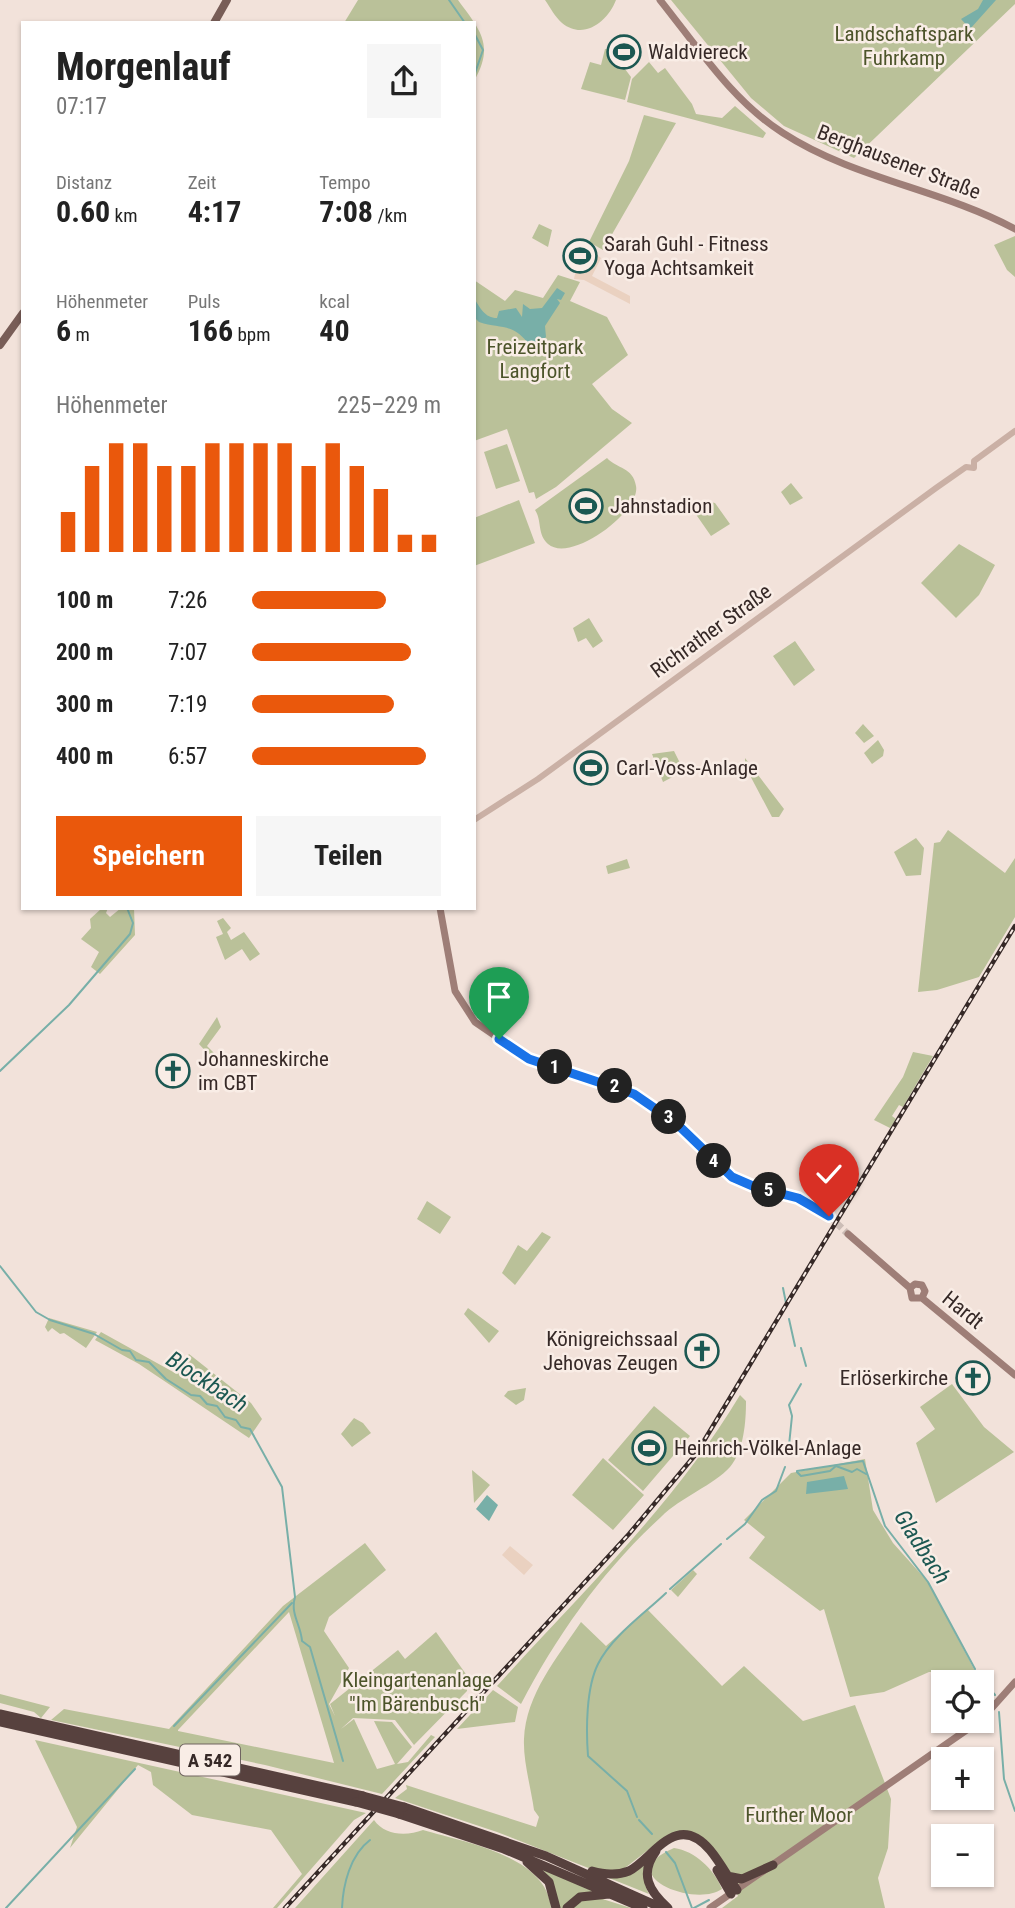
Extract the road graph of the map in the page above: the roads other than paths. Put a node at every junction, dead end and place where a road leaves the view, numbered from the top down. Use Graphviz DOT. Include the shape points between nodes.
graph roads {
  1 [pos="227,0"];
  2 [pos="660,0"];
  3 [pos="215,21"];
  4 [pos="1015,229"];
  5 [pos="21,316"];
  6 [pos="0,345"];
  7 [pos="1015,431"];
  8 [pos="476,819"];
  9 [pos="440,910"];
  10 [pos="829,1216"];
  11 [pos="848,1234"];
  12 [pos="910,1288"];
  13 [pos="922,1298"];
  14 [pos="1015,1375"];
  15 [pos="1015,1682"];
  16 [pos="994,1705"];
  17 [pos="0,1714"];
  18 [pos="0,1722"];
  19 [pos="26,1725"];
  20 [pos="962,1733"];
  21 [pos="402,1810"];
  22 [pos="504,1849"];
  23 [pos="546,1856"];
  24 [pos="773,1865"];
  25 [pos="727,1875"];
  26 [pos="734,1892"];
  27 [pos="612,1893"];
  28 [pos="556,1908"];
  29 [pos="567,1908"];
  30 [pos="643,1908"];
  31 [pos="662,1908"];
  32 [pos="668,1908"];
  33 [pos="710,1908"];
  1 -- 3 [label="main road"];
  2 -- 4 [label="main road, Berghausener Straße" via="748,105 781,132 828,158 973,208"];
  5 -- 6 [label="main road"];
  7 -- 8 [label="street, Richrather Straße" via="974,461 973,468 966,467 538,779"];
  9 -- 10 [label="main road" via="455,991 475,1022 529,1059 634,1094 676,1123 732,1177 798,1198"];
  11 -- 12 [label="main road"];
  12 -- 13 [label="main road" via="912,1298"];
  12 -- 13 [label="main road" via="915,1283 922,1285"];
  13 -- 14 [label="main road, Hardt"];
  15 -- 16 [label="main road"];
  17 -- 19 [label="highway, A 542"];
  18 -- 19 [label="highway, A 542"];
  19 -- 21 [label="highway, A 542, bridge"];
  20 -- 24 [label="main road"];
  21 -- 22 [label="highway, A 542"];
  21 -- 23 [label="highway, A 542"];
  22 -- 27 [label="highway, A 542"];
  22 -- 28 [label="highway" via="544,1875"];
  23 -- 25 [label="highway" via="619,1874 634,1867 659,1843 680,1836 704,1844"];
  23 -- 31 [label="highway, A 542"];
  24 -- 25 [label="highway" via="742,1879"];
  24 -- 26 [label="main road"];
  25 -- 26 [label="highway"];
  26 -- 32 [label="highway" via="704,1850 688,1842 670,1842 656,1851 646,1871 650,1889"];
  26 -- 33 [label="main road"];
  27 -- 29 [label="highway" via="580,1897"];
  27 -- 30 [label="highway, A 542"];
}
